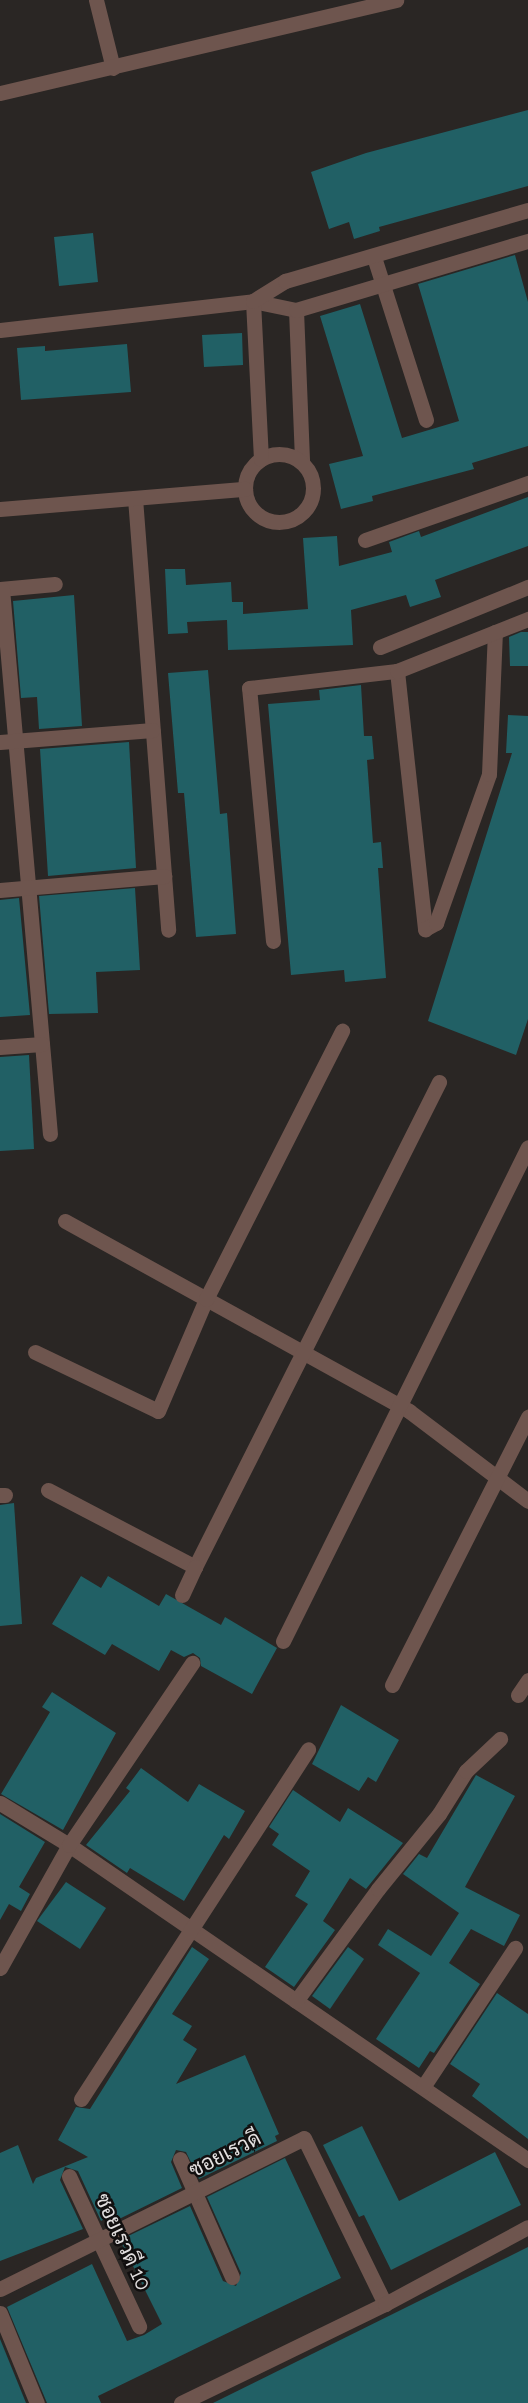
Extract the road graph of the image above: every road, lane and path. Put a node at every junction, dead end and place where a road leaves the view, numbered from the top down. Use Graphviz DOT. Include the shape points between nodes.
graph roads {
  1 [pos="96,0"];
  2 [pos="396,0"];
  3 [pos="113,68"];
  4 [pos="0,93"];
  5 [pos="528,210"];
  6 [pos="528,241"];
  7 [pos="374,257"];
  8 [pos="384,285"];
  9 [pos="253,301"];
  10 [pos="296,310"];
  11 [pos="0,330"];
  12 [pos="426,420"];
  13 [pos="261,459"];
  14 [pos="302,462"];
  15 [pos="528,483"];
  16 [pos="245,489"];
  17 [pos="135,498"];
  18 [pos="0,509"];
  19 [pos="365,540"];
  20 [pos="55,584"];
  21 [pos="528,587"];
  22 [pos="1,589"];
  23 [pos="528,620"];
  24 [pos="495,632"];
  25 [pos="380,647"];
  26 [pos="397,671"];
  27 [pos="153,730"];
  28 [pos="8,741"];
  29 [pos="164,876"];
  30 [pos="27,889"];
  31 [pos="0,890"];
  32 [pos="168,930"];
  33 [pos="273,941"];
  34 [pos="342,1031"];
  35 [pos="42,1044"];
  36 [pos="0,1047"];
  37 [pos="439,1082"];
  38 [pos="50,1134"];
  39 [pos="528,1147"];
  40 [pos="65,1221"];
  41 [pos="206,1299"];
  42 [pos="301,1351"];
  43 [pos="35,1352"];
  44 [pos="402,1408"];
  45 [pos="528,1417"];
  46 [pos="497,1478"];
  47 [pos="48,1491"];
  48 [pos="528,1502"];
  49 [pos="195,1567"];
  50 [pos="182,1595"];
  51 [pos="283,1641"];
  52 [pos="192,1663"];
  53 [pos="528,1680"];
  54 [pos="392,1685"];
  55 [pos="518,1695"];
  56 [pos="500,1739"];
  57 [pos="308,1749"];
  58 [pos="0,1803"];
  59 [pos="69,1845"];
  60 [pos="190,1928"];
  61 [pos="515,1948"];
  62 [pos="0,1968"];
  63 [pos="297,2001"];
  64 [pos="423,2087"];
  65 [pos="81,2099"];
  66 [pos="180,2159"];
  67 [pos="528,2160"];
  68 [pos="69,2176"];
  69 [pos="195,2194"];
  70 [pos="528,2228"];
  71 [pos="97,2240"];
  72 [pos="232,2277"];
  73 [pos="0,2289"];
  74 [pos="385,2304"];
  75 [pos="0,2313"];
  76 [pos="139,2326"];
  77 [pos="38,2403"];
  78 [pos="181,2403"];
  1 -- 3 [label="street"];
  2 -- 3 [label="street"];
  3 -- 4 [label="street"];
  5 -- 7 [label="street"];
  6 -- 8 [label="street"];
  7 -- 8 [label="street"];
  7 -- 9 [label="street" via="285,281"];
  8 -- 10 [label="street"];
  8 -- 12 [label="street"];
  9 -- 10 [label="street"];
  9 -- 11 [label="street"];
  9 -- 13 [label="street"];
  10 -- 14 [label="street"];
  13 -- 14 [label="street" via="282,454"];
  13 -- 16 [label="street" via="247,476"];
  14 -- 16 [label="street" via="314,491 305,511 297,518 287,522 267,520 250,507"];
  15 -- 19 [label="street"];
  16 -- 17 [label="street"];
  17 -- 18 [label="street"];
  17 -- 27 [label="street"];
  20 -- 22 [label="street"];
  21 -- 25 [label="street"];
  22 -- 28 [label="street"];
  23 -- 24 [label="street"];
  24 -- 26 [label="street"];
  24 -- 26 [label="street" via="489,774 436,923 425,928"];
  26 -- 33 [label="street" via="249,688"];
  27 -- 28 [label="street"];
  27 -- 29 [label="street"];
  28 -- 30 [label="street"];
  29 -- 30 [label="street"];
  29 -- 32 [label="street"];
  30 -- 31 [label="street"];
  30 -- 35 [label="street"];
  34 -- 41 [label="street"];
  35 -- 36 [label="street"];
  35 -- 38 [label="street"];
  37 -- 42 [label="street"];
  39 -- 44 [label="street"];
  40 -- 41 [label="street"];
  41 -- 42 [label="street"];
  41 -- 43 [label="street" via="158,1411"];
  42 -- 44 [label="street"];
  42 -- 49 [label="street"];
  44 -- 46 [label="street"];
  44 -- 51 [label="street"];
  45 -- 46 [label="street"];
  46 -- 48 [label="street"];
  46 -- 54 [label="street"];
  47 -- 49 [label="street"];
  49 -- 50 [label="street"];
  52 -- 59 [label="street"];
  53 -- 55 [label="street"];
  56 -- 63 [label="street" via="466,1771 439,1814 378,1888"];
  57 -- 60 [label="street"];
  58 -- 59 [label="street"];
  59 -- 60 [label="street"];
  59 -- 62 [label="street"];
  60 -- 63 [label="street"];
  60 -- 65 [label="street"];
  61 -- 64 [label="street"];
  63 -- 64 [label="street"];
  64 -- 67 [label="street"];
  66 -- 69 [label="street"];
  68 -- 71 [label="street, ซอยเรวดี 10"];
  69 -- 71 [label="street, ซอยเรวดี"];
  69 -- 72 [label="street"];
  69 -- 74 [label="street, ซอยเรวดี" via="304,2138"];
  70 -- 74 [label="street"];
  71 -- 73 [label="street, ซอยเรวดี"];
  71 -- 76 [label="street, ซอยเรวดี 10"];
  74 -- 78 [label="street"];
  75 -- 77 [label="street"];
}
